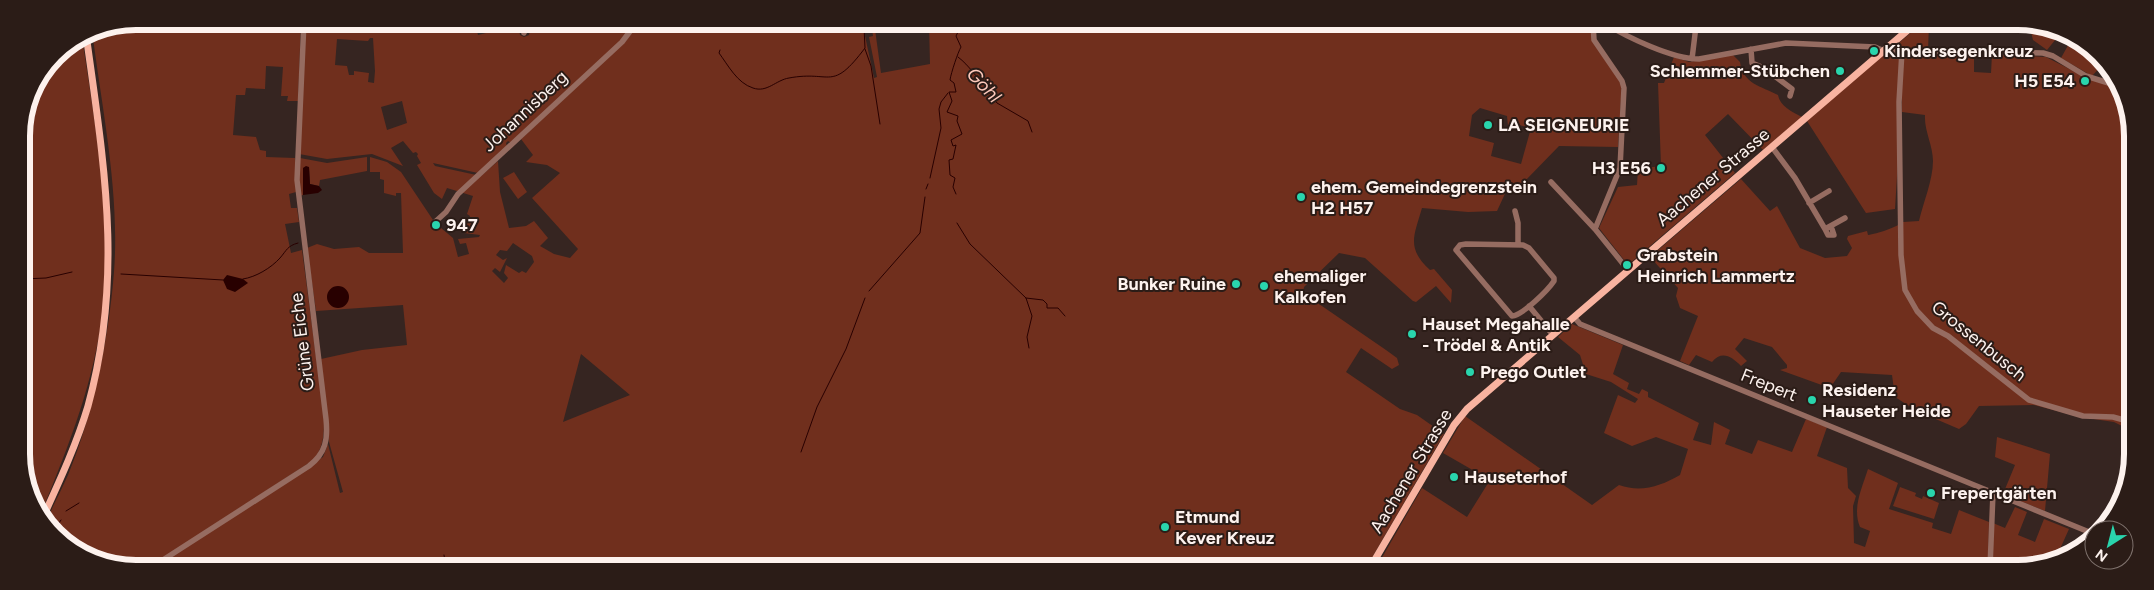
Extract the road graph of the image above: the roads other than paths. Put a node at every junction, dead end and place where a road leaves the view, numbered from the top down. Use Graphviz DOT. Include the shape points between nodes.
graph roads {
  1 [pos="304,30"];
  2 [pos="631,30"];
  3 [pos="1593,30"];
  4 [pos="1619,30"];
  5 [pos="1696,30"];
  6 [pos="1908,30"];
  7 [pos="87,42"];
  8 [pos="1751,49"];
  9 [pos="1886,49"];
  10 [pos="1902,51"];
  11 [pos="1692,59"];
  12 [pos="2110,83"];
  13 [pos="1790,96"];
  14 [pos="1772,147"];
  15 [pos="1551,182"];
  16 [pos="1829,191"];
  17 [pos="1809,203"];
  18 [pos="1515,211"];
  19 [pos="1845,218"];
  20 [pos="435,222"];
  21 [pos="1595,229"];
  22 [pos="1518,244"];
  23 [pos="1628,270"];
  24 [pos="1529,306"];
  25 [pos="1574,318"];
  26 [pos="1553,335"];
  27 [pos="2124,420"];
  28 [pos="1993,494"];
  29 [pos="46,510"];
  30 [pos="2084,530"];
  31 [pos="161,560"];
  32 [pos="1375,560"];
  33 [pos="1990,560"];
  1 -- 31 [label="street, Grüne Eiche" via="297,180 326,419 326,444 320,456 309,466"];
  2 -- 20 [label="street, Johannisberg" via="622,42 458,194"];
  3 -- 21 [label="street" via="1594,40 1624,88 1620,168"];
  4 -- 11 [label="street" via="1666,52"];
  5 -- 11 [label="street"];
  6 -- 9 [label="main road, Aachener Strasse"];
  7 -- 29 [label="main road" via="108,206 106,318 87,407"];
  8 -- 9 [label="street" via="1786,43"];
  8 -- 11 [label="street"];
  8 -- 13 [label="street" via="1752,63 1792,89"];
  9 -- 10 [label="street"];
  9 -- 14 [label="main road, Aachener Strasse"];
  10 -- 12 [label="street" via="2043,53 2086,76"];
  10 -- 27 [label="street, Grossenbusch" via="1899,102 1904,290 1933,328 1948,336 2029,400 2083,416"];
  14 -- 17 [label="street"];
  14 -- 23 [label="main road, Aachener Strasse"];
  15 -- 21 [label="street"];
  16 -- 17 [label="street"];
  17 -- 19 [label="street" via="1828,228"];
  18 -- 22 [label="street"];
  21 -- 23 [label="street"];
  22 -- 24 [label="street" via="1529,248 1554,278 1552,285"];
  22 -- 24 [label="street" via="1466,244 1456,250 1512,316"];
  23 -- 25 [label="main road, Aachener Strasse"];
  24 -- 26 [label="street"];
  25 -- 26 [label="main road, Aachener Strasse"];
  25 -- 28 [label="street, Frepert" via="1580,324"];
  26 -- 32 [label="main road, Aachener Strasse" via="1460,416"];
  28 -- 30 [label="street, Frepert"];
  28 -- 33 [label="street"];
}
